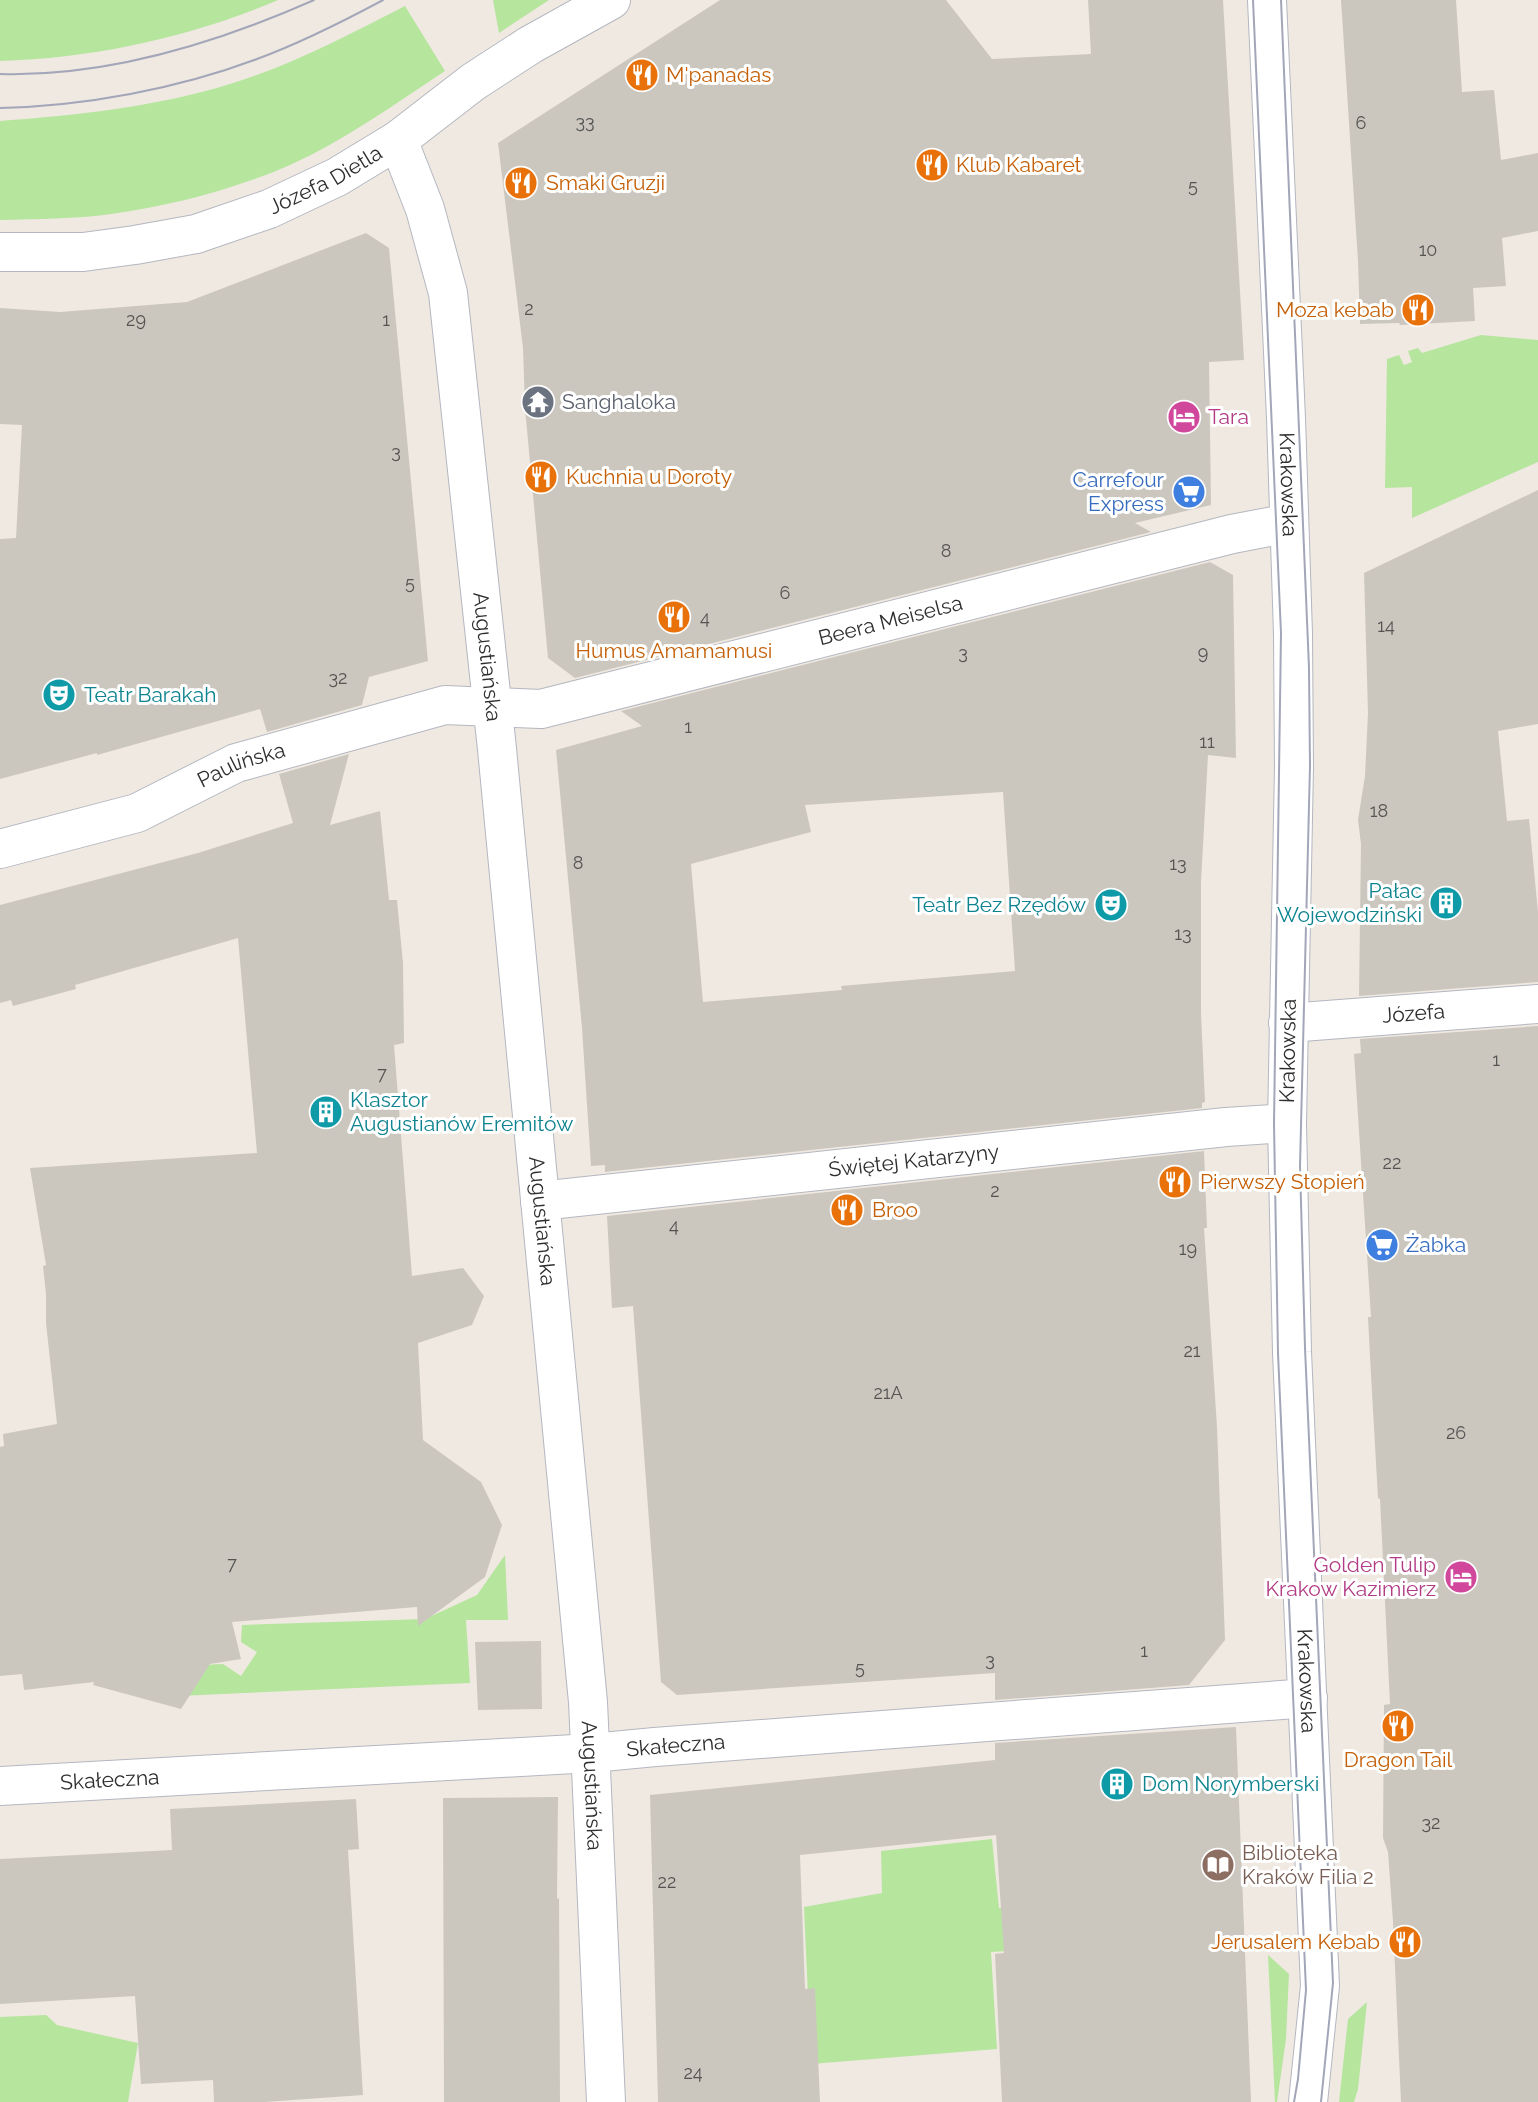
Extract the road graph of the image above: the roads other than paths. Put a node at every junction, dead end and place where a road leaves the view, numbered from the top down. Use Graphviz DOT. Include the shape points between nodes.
graph roads {
  1 [pos="611,0"];
  2 [pos="1267,0"];
  3 [pos="398,140"];
  4 [pos="0,252"];
  5 [pos="1289,523"];
  6 [pos="491,706"];
  7 [pos="0,849"];
  8 [pos="1538,1004"];
  9 [pos="1288,1023"];
  10 [pos="1287,1123"];
  11 [pos="540,1201"];
  12 [pos="1308,1698"];
  13 [pos="592,1753"];
  14 [pos="0,1786"];
  15 [pos="606,2102"];
  16 [pos="1308,2102"];
  1 -- 3 [label="street, Józefa Dietla" via="495,67"];
  2 -- 5 [label="street, Krakowska"];
  3 -- 4 [label="street, Józefa Dietla" via="337,177 269,209 196,234 83,252"];
  3 -- 6 [label="street, Augustiańska" via="425,209 448,293"];
  5 -- 6 [label="street, Beera Meiselsa" via="541,709"];
  5 -- 9 [label="street, Krakowska" via="1294,767"];
  6 -- 7 [label="street, Paulińska" via="445,705 236,763 137,813"];
  6 -- 11 [label="street, Augustiańska"];
  8 -- 9 [label="street, Józefa"];
  9 -- 10 [label="street, Krakowska"];
  10 -- 11 [label="street, Świętej Katarzyny"];
  10 -- 12 [label="street, Krakowska"];
  11 -- 13 [label="street, Augustiańska"];
  12 -- 13 [label="street, Skałeczna"];
  12 -- 16 [label="street, Krakowska" via="1320,1986"];
  13 -- 14 [label="street, Skałeczna"];
  13 -- 15 [label="street, Augustiańska"];
}
